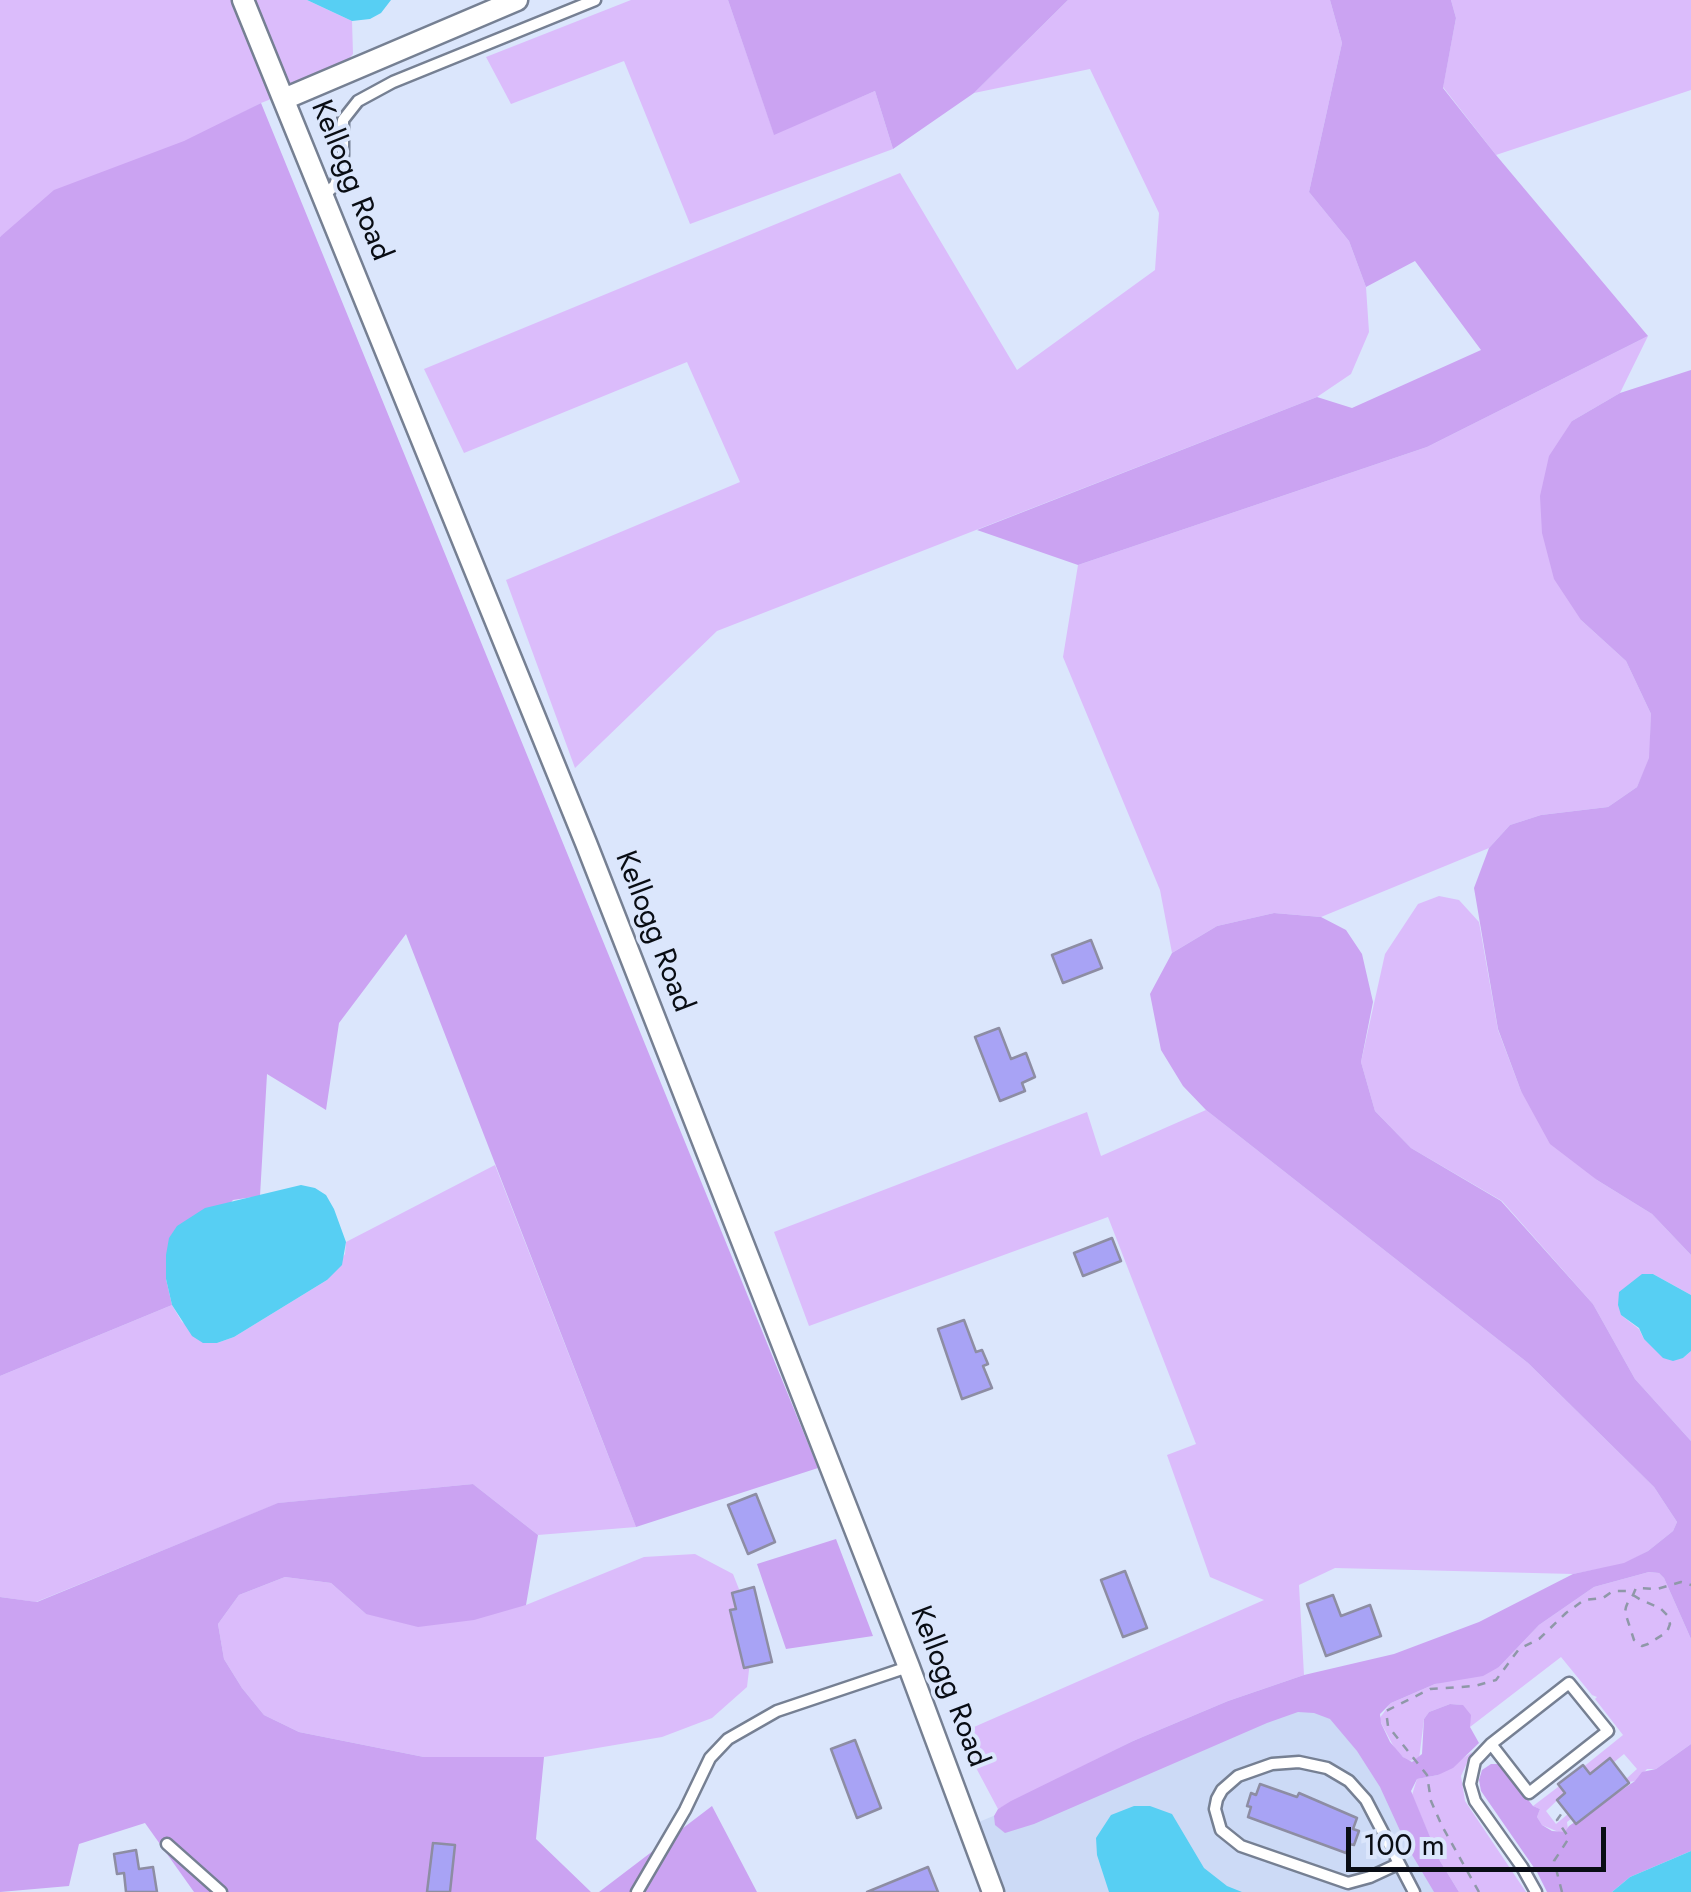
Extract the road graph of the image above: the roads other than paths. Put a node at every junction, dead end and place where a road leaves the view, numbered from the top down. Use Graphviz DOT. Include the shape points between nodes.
graph roads {
  1 [pos="243,0"];
  2 [pos="517,0"];
  3 [pos="595,0"];
  4 [pos="284,99"];
  5 [pos="324,197"];
  6 [pos="909,1667"];
  7 [pos="1491,1744"];
  8 [pos="167,1844"];
  9 [pos="1398,1864"];
  10 [pos="1348,1887"];
  11 [pos="221,1892"];
  12 [pos="637,1892"];
  13 [pos="993,1892"];
  14 [pos="1414,1892"];
  15 [pos="1536,1892"];
  1 -- 4 [label="street, Kellogg Road"];
  2 -- 4 [label="street"];
  3 -- 5 [label="lane" via="358,101 343,120 339,172"];
  4 -- 5 [label="street, Kellogg Road"];
  5 -- 6 [label="street, Kellogg Road"];
  6 -- 12 [label="lane" via="777,1711 728,1738 710,1758"];
  6 -- 13 [label="street, Kellogg Road"];
  7 -- 7 [label="lane" via="1569,1683 1608,1732 1529,1793"];
  7 -- 15 [label="lane" via="1472,1768 1472,1793"];
  8 -- 11 [label="lane"];
  9 -- 10 [label="lane"];
  9 -- 10 [label="lane" via="1366,1800 1327,1768 1272,1764 1238,1776 1222,1790 1215,1809 1228,1839"];
  9 -- 14 [label="lane"];
}
